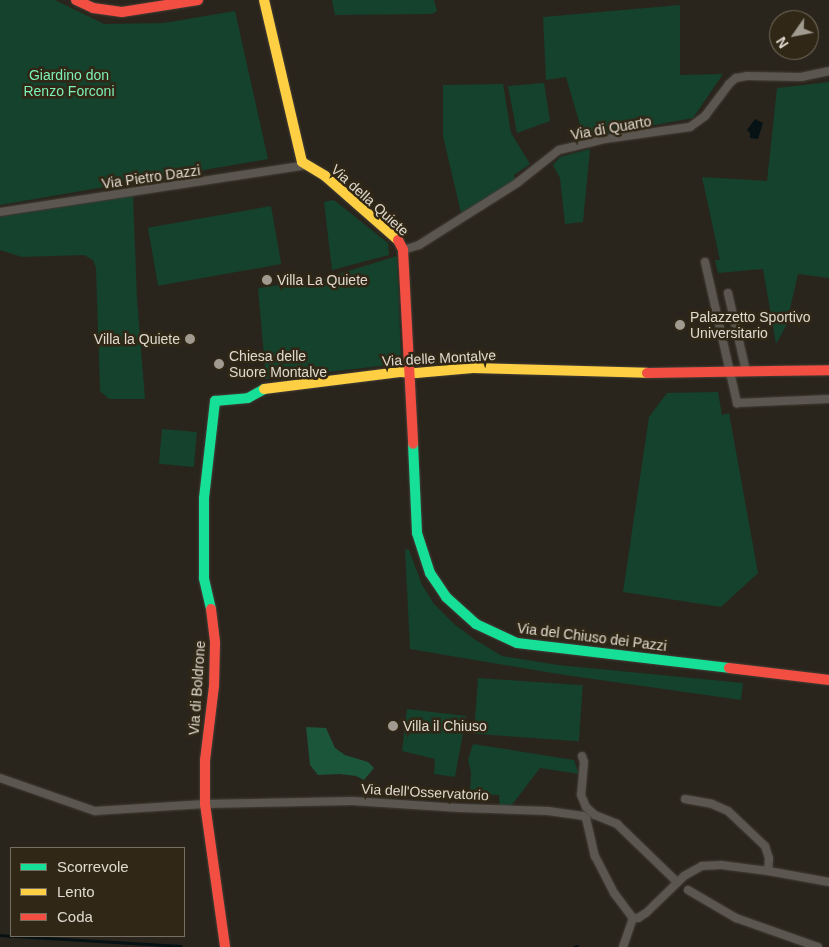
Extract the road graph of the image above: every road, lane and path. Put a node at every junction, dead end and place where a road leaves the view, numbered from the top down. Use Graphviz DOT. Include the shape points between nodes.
graph roads {
  1 [pos="76,0"];
  2 [pos="198,0"];
  3 [pos="264,0"];
  4 [pos="829,71"];
  5 [pos="306,165"];
  6 [pos="0,212"];
  7 [pos="404,250"];
  8 [pos="705,262"];
  9 [pos="728,293"];
  10 [pos="829,370"];
  11 [pos="746,371"];
  12 [pos="728,372"];
  13 [pos="409,373"];
  14 [pos="829,400"];
  15 [pos="215,401"];
  16 [pos="829,680"];
  17 [pos="582,756"];
  18 [pos="0,778"];
  19 [pos="685,799"];
  20 [pos="205,804"];
  21 [pos="768,871"];
  22 [pos="677,882"];
  23 [pos="829,882"];
  24 [pos="688,890"];
  25 [pos="633,918"];
  26 [pos="225,947"];
  27 [pos="622,947"];
  28 [pos="818,947"];
  1 -- 2 [label="main road" via="93,8 122,12"];
  3 -- 5 [label="main road" via="299,153"];
  4 -- 7 [label="street, Via di Quarto" via="801,77 736,78 705,116 690,127 605,139 559,150 517,183 418,245"];
  5 -- 6 [label="street, Via Pietro Dazzi"];
  5 -- 7 [label="main road, Via della Quiete" via="362,208 398,240"];
  7 -- 13 [label="main road, Via della Quiete"];
  8 -- 12 [label="street"];
  9 -- 11 [label="street"];
  10 -- 11 [label="main road, Via delle Montalve"];
  11 -- 12 [label="main road, Via delle Montalve"];
  12 -- 13 [label="main road, Via delle Montalve" via="636,374 473,368"];
  12 -- 14 [label="street" via="737,403"];
  13 -- 15 [label="main road, Via delle Montalve" via="267,388 248,398"];
  13 -- 16 [label="main road, Via del Chiuso dei Pazzi" via="416,523 421,549 438,587 453,606 476,624 509,640 529,645"];
  15 -- 20 [label="main road, Via di Boldrone" via="204,498 204,578 212,607 215,643 214,686 205,760"];
  17 -- 22 [label="street" via="581,795 586,807 594,815 618,824"];
  18 -- 20 [label="street, Via dell'Osservatorio" via="95,811"];
  19 -- 21 [label="street" via="728,811 765,846 769,858"];
  20 -- 25 [label="street, Via dell'Osservatorio" via="352,801 548,811 583,816 595,856 614,893"];
  20 -- 26 [label="main road, Via di Boldrone"];
  21 -- 22 [label="street" via="708,865 694,869"];
  21 -- 23 [label="street"];
  22 -- 25 [label="street" via="646,913"];
  24 -- 28 [label="street" via="736,918"];
  25 -- 27 [label="street"];
}
